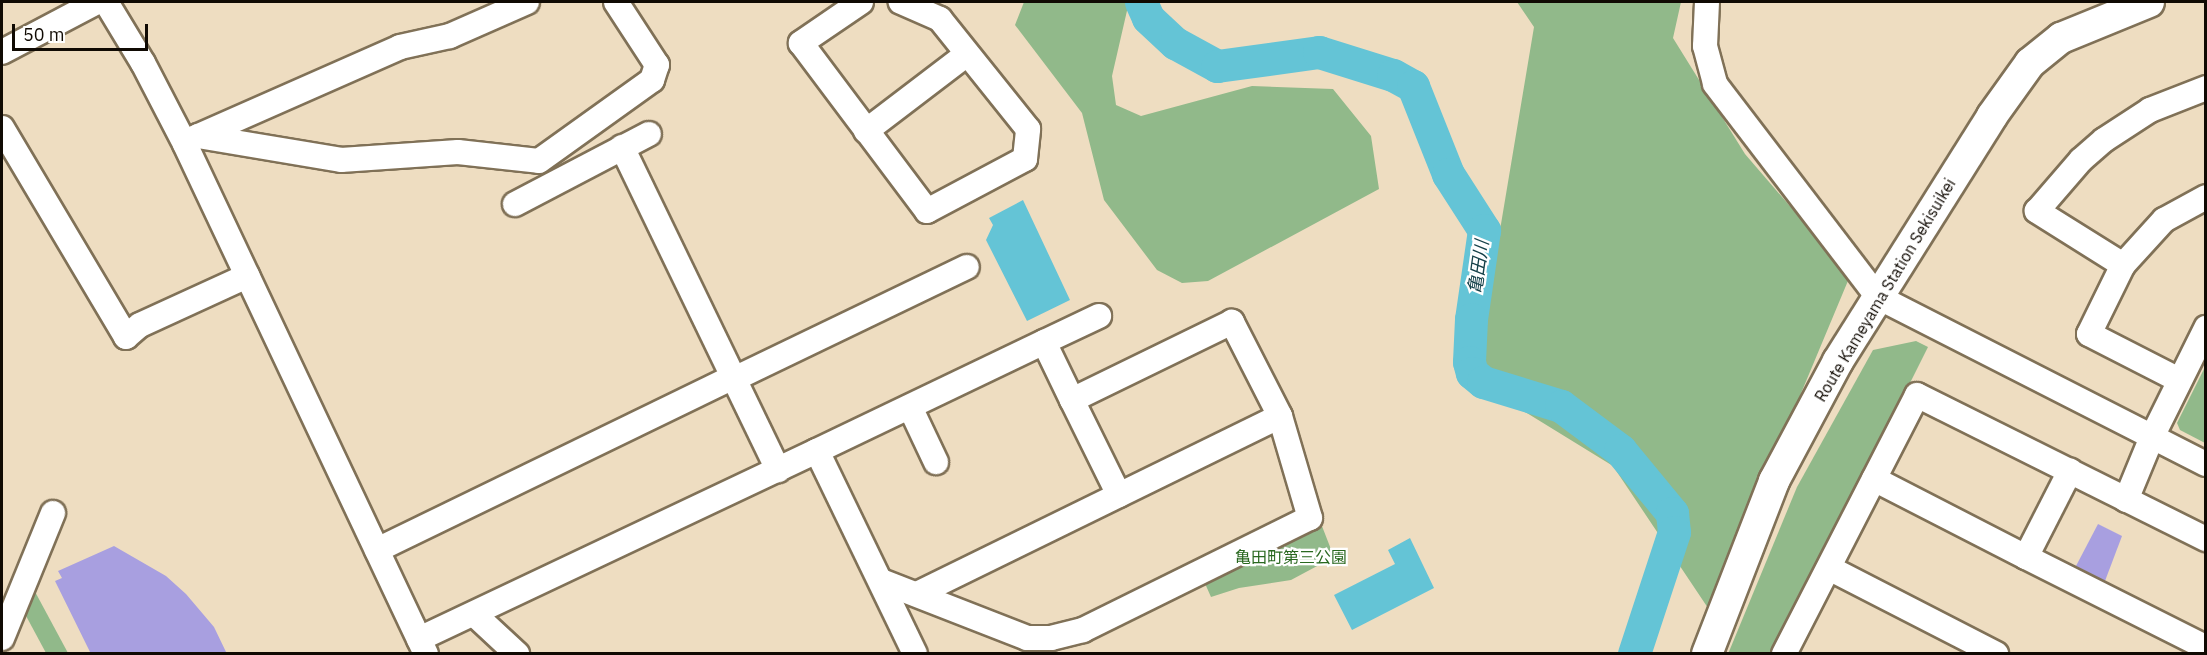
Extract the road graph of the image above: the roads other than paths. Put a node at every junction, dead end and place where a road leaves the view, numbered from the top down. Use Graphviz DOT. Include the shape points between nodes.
graph roads {
  1 [pos="97,2"];
  2 [pos="106,2"];
  3 [pos="527,2"];
  4 [pos="616,2"];
  5 [pos="861,2"];
  6 [pos="901,2"];
  7 [pos="1707,2"];
  8 [pos="2149,2"];
  9 [pos="2,52"];
  10 [pos="968,54"];
  11 [pos="2205,88"];
  12 [pos="2,128"];
  13 [pos="866,131"];
  14 [pos="648,134"];
  15 [pos="191,140"];
  16 [pos="622,147"];
  17 [pos="2205,197"];
  18 [pos="515,204"];
  19 [pos="2124,265"];
  20 [pos="967,267"];
  21 [pos="247,276"];
  22 [pos="1878,297"];
  23 [pos="1099,316"];
  24 [pos="2205,328"];
  25 [pos="1044,342"];
  26 [pos="735,377"];
  27 [pos="2179,380"];
  28 [pos="1072,400"];
  29 [pos="910,406"];
  30 [pos="1280,417"];
  31 [pos="2152,437"];
  32 [pos="817,451"];
  33 [pos="936,462"];
  34 [pos="2205,464"];
  35 [pos="778,470"];
  36 [pos="2070,471"];
  37 [pos="1874,479"];
  38 [pos="1119,495"];
  39 [pos="2126,500"];
  40 [pos="53,513"];
  41 [pos="2205,538"];
  42 [pos="377,550"];
  43 [pos="2026,557"];
  44 [pos="1829,568"];
  45 [pos="881,581"];
  46 [pos="917,594"];
  47 [pos="474,614"];
  48 [pos="2,638"];
  49 [pos="2201,645"];
  50 [pos="423,646"];
  51 [pos="518,654"];
  52 [pos="915,654"];
  53 [pos="1707,654"];
  54 [pos="1784,654"];
  55 [pos="1996,654"];
  1 -- 9 [label="street"];
  2 -- 15 [label="street"];
  3 -- 15 [label="street" via="450,36 400,47"];
  4 -- 15 [label="street" via="657,65 652,80 539,161 458,152 341,160"];
  5 -- 13 [label="street" via="801,43"];
  6 -- 10 [label="street" via="940,19"];
  7 -- 22 [label="street" via="1705,46 1715,84"];
  8 -- 22 [label="main road, Route Kameyama Station Sekisuikei" via="2061,38 2030,63"];
  10 -- 13 [label="street"];
  10 -- 13 [label="street" via="1028,129 1025,159 927,211"];
  11 -- 19 [label="street" via="2150,110 2121,127 2081,160 2037,211"];
  12 -- 21 [label="street" via="126,337 140,325"];
  14 -- 16 [label="street"];
  15 -- 21 [label="street"];
  16 -- 18 [label="street"];
  16 -- 26 [label="street"];
  17 -- 19 [label="street" via="2164,220"];
  19 -- 27 [label="street" via="2089,334"];
  20 -- 26 [label="street"];
  21 -- 42 [label="street"];
  22 -- 31 [label="street"];
  22 -- 53 [label="main road, Route Kameyama Station Sekisuikei" via="1838,361 1774,481"];
  23 -- 25 [label="street"];
  24 -- 27 [label="street"];
  25 -- 28 [label="street"];
  25 -- 29 [label="street"];
  26 -- 35 [label="street"];
  26 -- 42 [label="street"];
  27 -- 31 [label="street"];
  28 -- 30 [label="street" via="1232,322"];
  28 -- 38 [label="street"];
  29 -- 32 [label="street"];
  29 -- 33 [label="street"];
  30 -- 38 [label="street"];
  30 -- 46 [label="street" via="1310,518 1083,630 1051,638 1027,638"];
  31 -- 34 [label="street"];
  31 -- 39 [label="street"];
  32 -- 35 [label="street"];
  32 -- 45 [label="street"];
  35 -- 47 [label="street"];
  36 -- 37 [label="street" via="1917,395"];
  36 -- 39 [label="street"];
  36 -- 43 [label="street"];
  37 -- 43 [label="street"];
  37 -- 44 [label="street"];
  38 -- 46 [label="street"];
  39 -- 41 [label="street"];
  40 -- 48 [label="street"];
  42 -- 50 [label="street"];
  43 -- 49 [label="street"];
  44 -- 54 [label="street"];
  44 -- 55 [label="street"];
  45 -- 46 [label="street"];
  45 -- 52 [label="street"];
  47 -- 50 [label="street"];
  47 -- 51 [label="street"];
}
